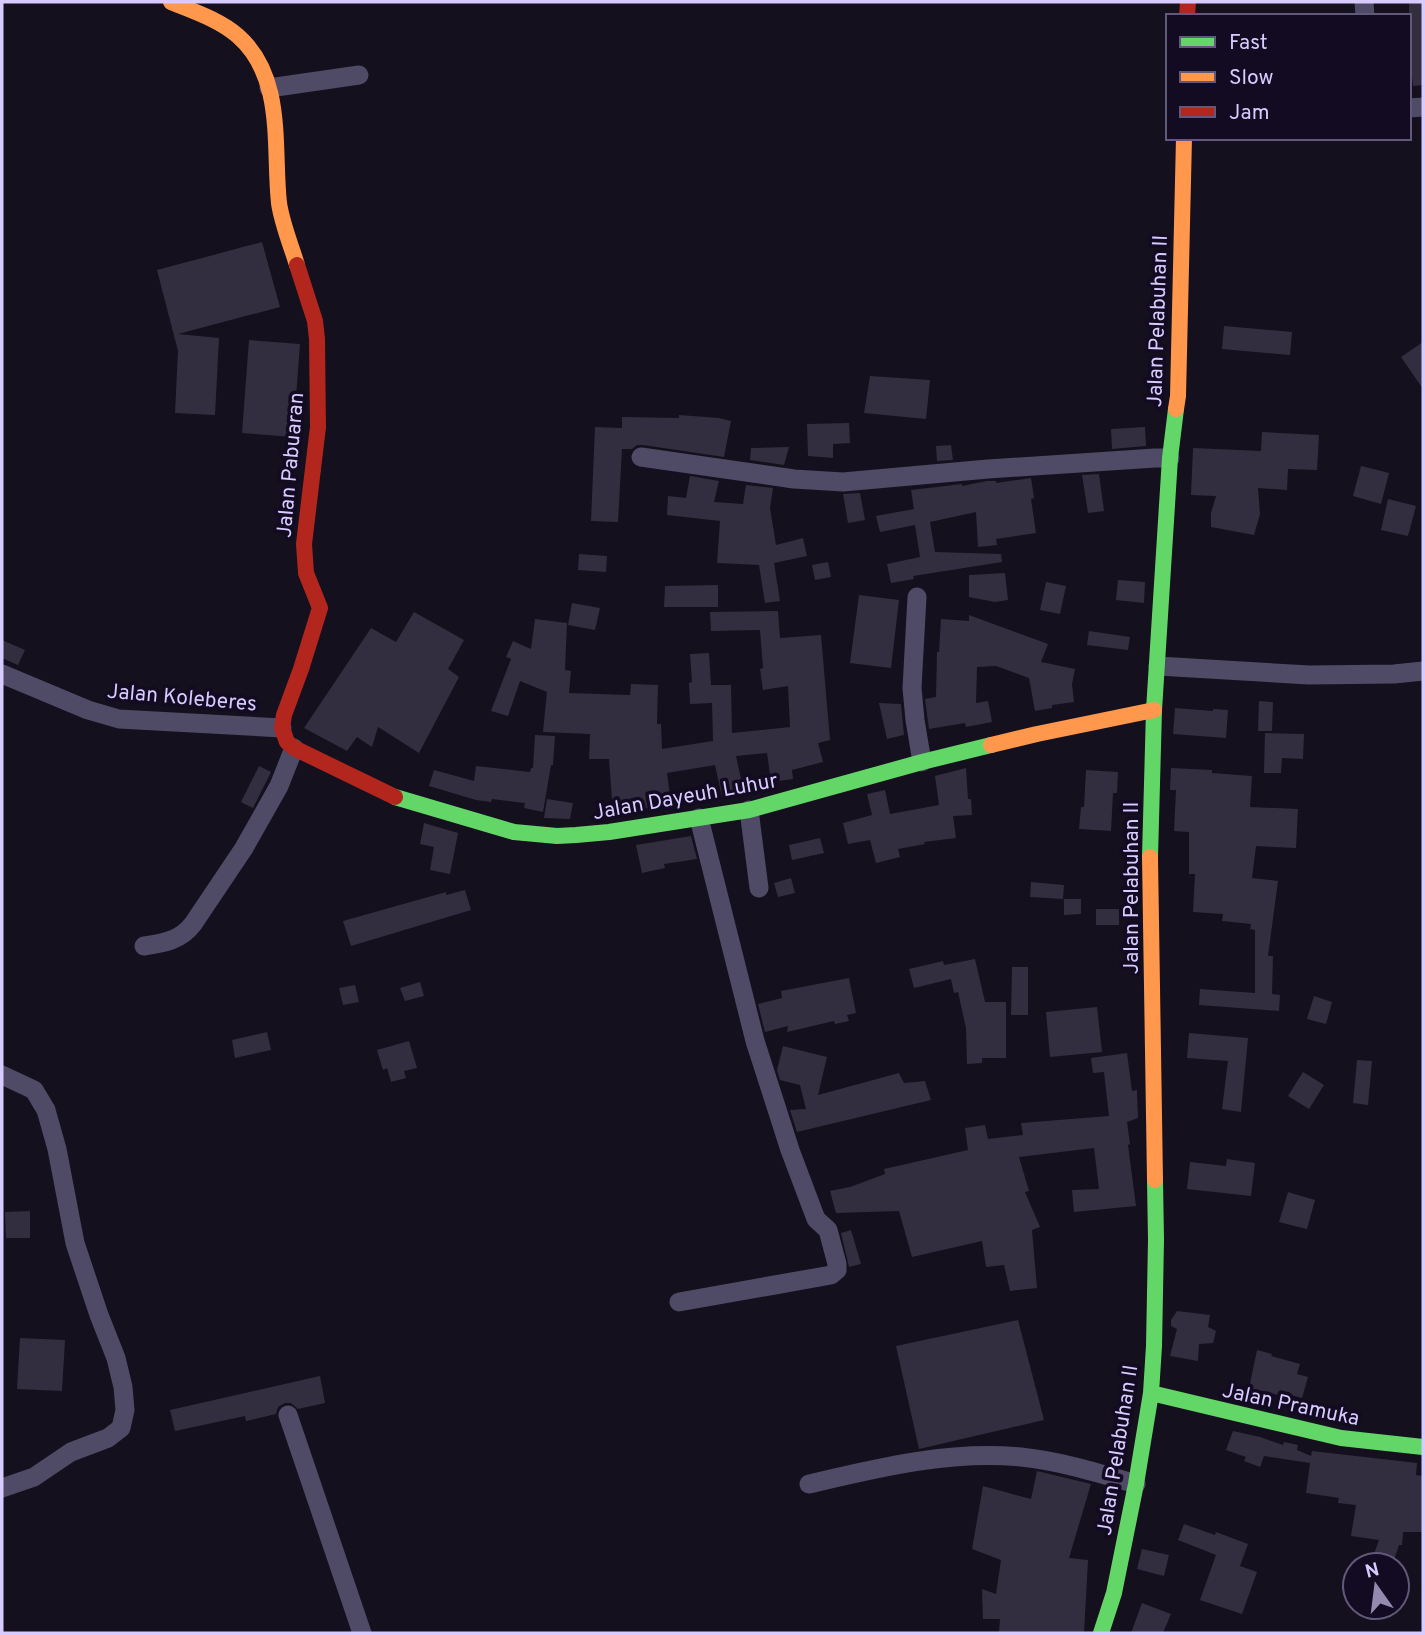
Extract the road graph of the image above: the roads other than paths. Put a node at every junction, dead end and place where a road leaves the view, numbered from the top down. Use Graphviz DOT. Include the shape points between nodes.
graph roads {
  1 [pos="171,2"];
  2 [pos="359,75"];
  3 [pos="269,88"];
  4 [pos="1184,140"];
  5 [pos="641,457"];
  6 [pos="1170,458"];
  7 [pos="917,597"];
  8 [pos="1158,666"];
  9 [pos="1423,671"];
  10 [pos="2,674"];
  11 [pos="1154,710"];
  12 [pos="282,728"];
  13 [pos="294,748"];
  14 [pos="922,762"];
  15 [pos="749,810"];
  16 [pos="699,818"];
  17 [pos="759,888"];
  18 [pos="144,946"];
  19 [pos="2,1075"];
  20 [pos="678,1302"];
  21 [pos="1151,1393"];
  22 [pos="289,1415"];
  23 [pos="1423,1447"];
  24 [pos="809,1484"];
  25 [pos="1136,1484"];
  26 [pos="2,1488"];
  27 [pos="362,1633"];
  28 [pos="1101,1633"];
  1 -- 3 [label="street, Jalan Pabuaran" via="237,35 254,55"];
  2 -- 3 [label="street"];
  3 -- 12 [label="street, Jalan Pabuaran" via="281,214 317,339 318,427 304,561 320,608"];
  4 -- 6 [label="street, Jalan Pelabuhan II" via="1178,396"];
  5 -- 6 [label="street" via="843,482"];
  6 -- 8 [label="street, Jalan Pelabuhan II"];
  7 -- 14 [label="street" via="912,688"];
  8 -- 9 [label="street" via="1309,675"];
  8 -- 11 [label="street, Jalan Pelabuhan II"];
  10 -- 12 [label="street, Jalan Koleberes" via="119,719"];
  11 -- 14 [label="street, Jalan Dayeuh Luhur"];
  11 -- 21 [label="street, Jalan Pelabuhan II" via="1150,848 1156,1240"];
  12 -- 13 [label="street"];
  13 -- 16 [label="street, Jalan Dayeuh Luhur" via="388,796 514,832 576,835"];
  13 -- 18 [label="street" via="279,786 244,848 193,924 183,935"];
  14 -- 15 [label="street, Jalan Dayeuh Luhur"];
  15 -- 16 [label="street, Jalan Dayeuh Luhur"];
  15 -- 17 [label="street"];
  16 -- 20 [label="street" via="755,1041 816,1219 828,1230 837,1270 831,1275"];
  19 -- 26 [label="street" via="34,1090 46,1110 75,1244 116,1358 125,1410 121,1427 108,1438 71,1452 34,1477"];
  21 -- 23 [label="street, Jalan Pramuka" via="1341,1438"];
  21 -- 25 [label="street, Jalan Pelabuhan II"];
  22 -- 27 [label="street"];
  24 -- 25 [label="street" via="912,1462 971,1456 1063,1464"];
  25 -- 28 [label="street, Jalan Pelabuhan II"];
}
